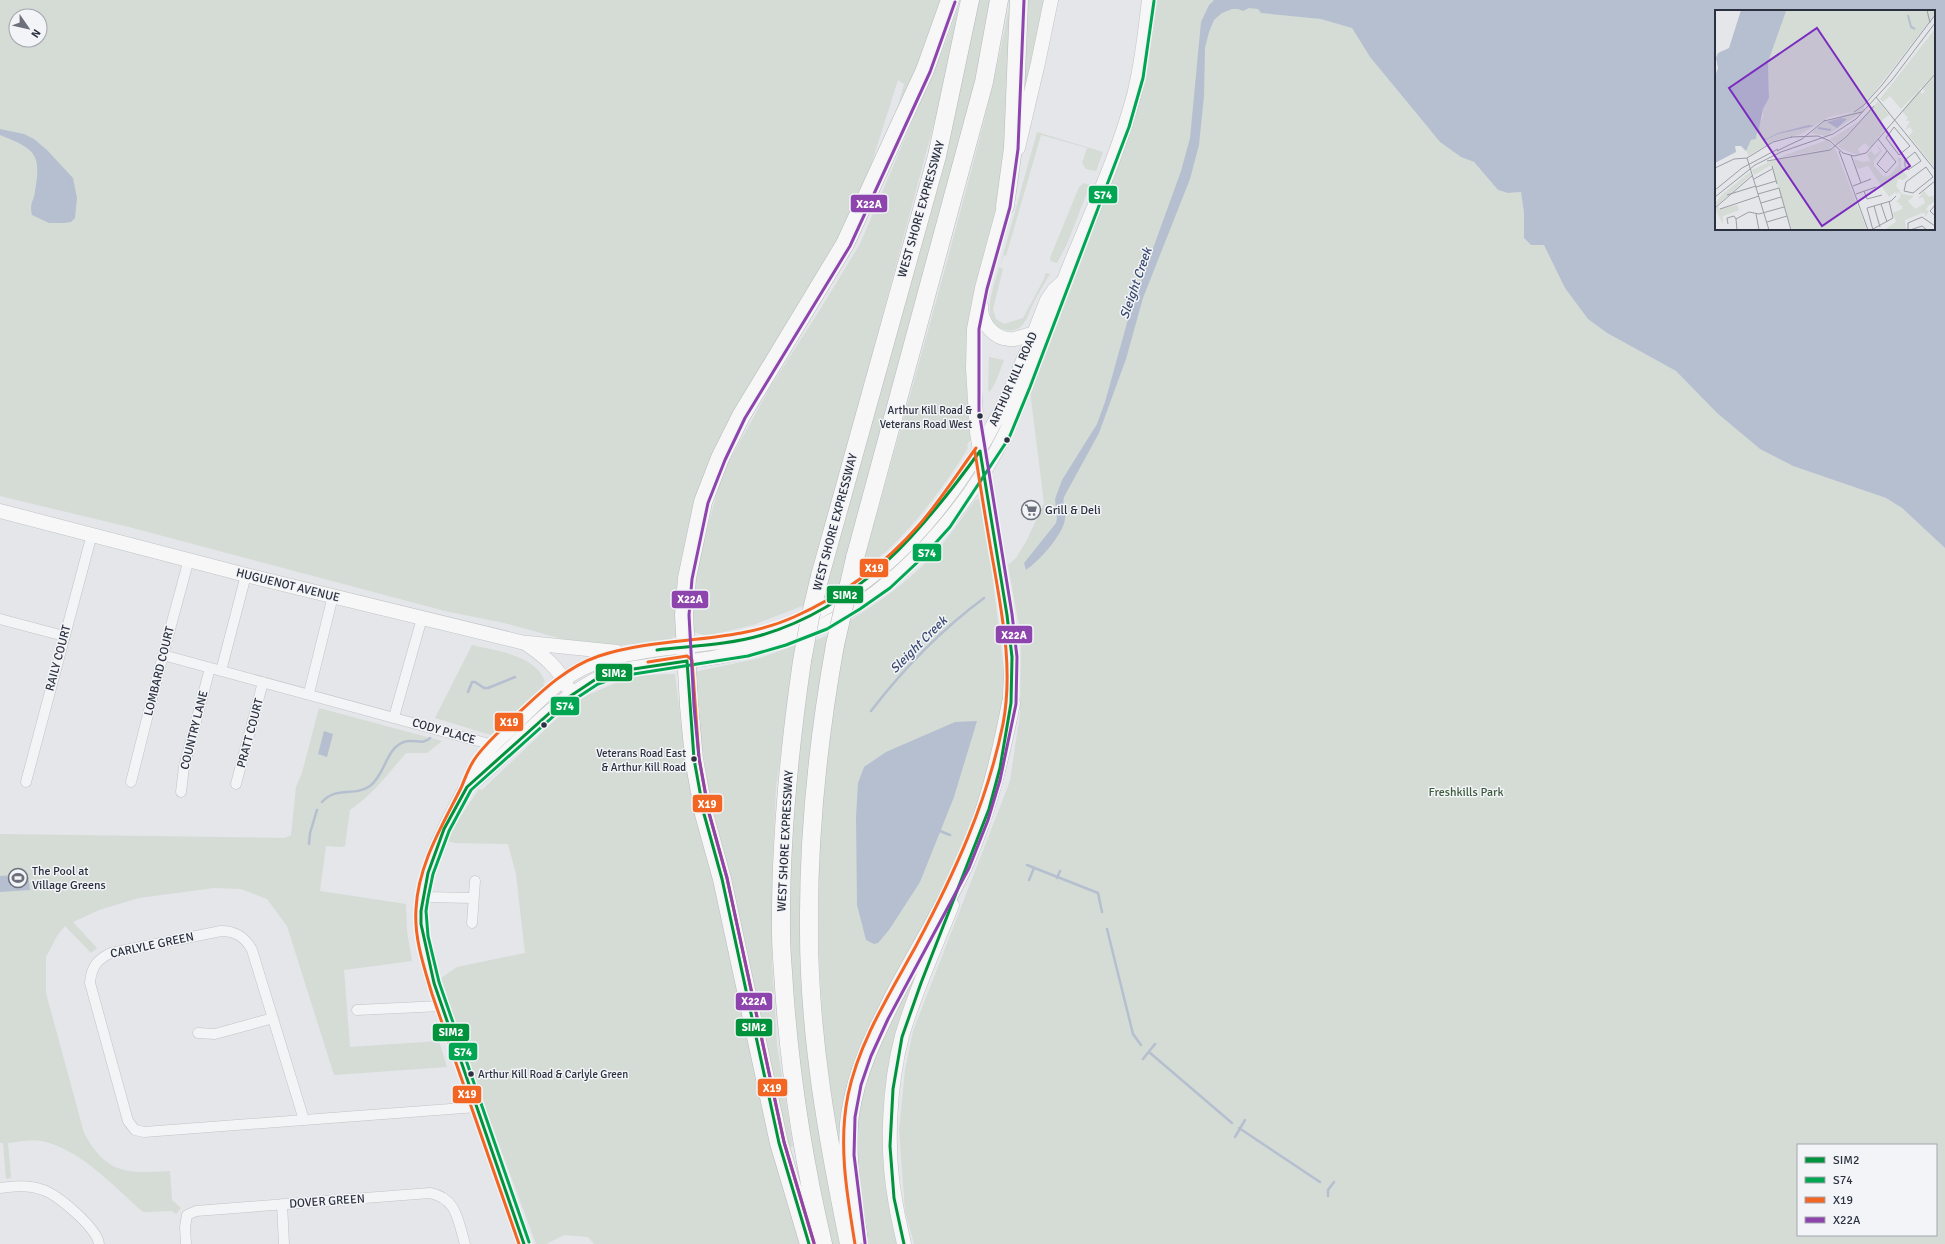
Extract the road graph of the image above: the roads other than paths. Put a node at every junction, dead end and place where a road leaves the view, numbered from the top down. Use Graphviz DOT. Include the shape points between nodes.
graph roads {
  1 [pos="950,0"];
  2 [pos="970,0"];
  3 [pos="999,0"];
  4 [pos="1019,0"];
  5 [pos="1051,0"];
  6 [pos="1149,0"];
  7 [pos="1004,206"];
  8 [pos="1065,280"];
  9 [pos="982,288"];
  10 [pos="1033,334"];
  11 [pos="980,451"];
  12 [pos="983,471"];
  13 [pos="0,510"];
  14 [pos="92,534"];
  15 [pos="189,559"];
  16 [pos="246,575"];
  17 [pos="334,596"];
  18 [pos="422,618"];
  19 [pos="0,619"];
  20 [pos="64,636"];
  21 [pos="525,643"];
  22 [pos="631,654"];
  23 [pos="687,654"];
  24 [pos="163,655"];
  25 [pos="210,668"];
  26 [pos="221,671"];
  27 [pos="564,679"];
  28 [pos="264,682"];
  29 [pos="309,693"];
  30 [pos="572,695"];
  31 [pos="1011,703"];
  32 [pos="394,717"];
  33 [pos="493,745"];
  34 [pos="26,782"];
  35 [pos="131,782"];
  36 [pos="236,784"];
  37 [pos="467,787"];
  38 [pos="181,792"];
  39 [pos="475,881"];
  40 [pos="423,897"];
  41 [pos="473,898"];
  42 [pos="472,923"];
  43 [pos="442,1006"];
  44 [pos="357,1010"];
  45 [pos="273,1018"];
  46 [pos="198,1033"];
  47 [pos="477,1107"];
  48 [pos="304,1120"];
  49 [pos="0,1188"];
  50 [pos="282,1204"];
  51 [pos="98,1244"];
  52 [pos="186,1244"];
  53 [pos="284,1244"];
  54 [pos="465,1244"];
  55 [pos="524,1244"];
  56 [pos="810,1244"];
  57 [pos="823,1244"];
  58 [pos="849,1244"];
  59 [pos="860,1244"];
  60 [pos="904,1244"];
  1 -- 23 [label="highway" via="925,70 845,244 741,416 720,458 703,502 689,564 684,615"];
  2 -- 57 [label="highway, WEST SHORE EXPRESSWAY, bridge" via="937,156 810,618 788,768 782,849 781,933 787,1023 796,1110"];
  3 -- 58 [label="highway, bridge" via="984,82 855,558 835,645 816,769 810,845 809,932 813,1020 823,1105"];
  4 -- 7 [label="highway" via="1013,148"];
  5 -- 7 [label="street"];
  6 -- 8 [label="street, ARTHUR KILL ROAD" via="1134,96"];
  7 -- 9 [label="street"];
  8 -- 10 [label="street, ARTHUR KILL ROAD" via="1047,300"];
  8 -- 12 [label="street, ARTHUR KILL ROAD" via="1005,435"];
  9 -- 10 [label="street" via="980,313 987,327 998,336 1014,339"];
  9 -- 11 [label="street" via="974,329 974,411"];
  10 -- 11 [label="street, ARTHUR KILL ROAD" via="1001,410"];
  11 -- 12 [label="street"];
  11 -- 23 [label="street, ARTHUR KILL ROAD" via="922,529 866,581 828,605 771,632"];
  12 -- 23 [label="street, ARTHUR KILL ROAD" via="946,524 919,554 887,584 858,605 825,624 784,640 717,658"];
  12 -- 31 [label="street" via="1007,615 1012,657"];
  13 -- 14 [label="street, HUGUENOT AVENUE"];
  14 -- 15 [label="street, HUGUENOT AVENUE"];
  14 -- 20 [label="street, RAILY COURT"];
  15 -- 16 [label="street, HUGUENOT AVENUE"];
  15 -- 24 [label="street, LOMBARD COURT"];
  16 -- 17 [label="street, HUGUENOT AVENUE"];
  16 -- 26 [label="street"];
  17 -- 18 [label="street, HUGUENOT AVENUE"];
  17 -- 29 [label="street"];
  18 -- 21 [label="street, HUGUENOT AVENUE"];
  18 -- 32 [label="street"];
  19 -- 20 [label="street"];
  20 -- 34 [label="street, RAILY COURT"];
  21 -- 22 [label="street"];
  21 -- 27 [label="street, HUGUENOT AVENUE" via="542,655"];
  22 -- 23 [label="street"];
  22 -- 27 [label="street" via="602,660"];
  23 -- 30 [label="street" via="596,679"];
  23 -- 56 [label="highway" via="694,759 704,814 722,879 779,1143"];
  24 -- 25 [label="street, CODY PLACE"];
  24 -- 35 [label="street, LOMBARD COURT"];
  25 -- 26 [label="street, CODY PLACE"];
  25 -- 38 [label="street, COUNTRY LANE" via="184,767"];
  26 -- 28 [label="street, CODY PLACE"];
  27 -- 30 [label="street, HUGUENOT AVENUE"];
  27 -- 33 [label="street"];
  28 -- 29 [label="street, CODY PLACE"];
  28 -- 36 [label="street, PRATT COURT"];
  29 -- 32 [label="street, CODY PLACE"];
  30 -- 37 [label="street"];
  31 -- 59 [label="highway" via="995,778 983,818 966,859 866,1054 856,1084 850,1116 849,1154"];
  31 -- 60 [label="street" via="1000,768 989,809 902,1037 893,1089 890,1146 894,1198"];
  32 -- 33 [label="street, CODY PLACE"];
  33 -- 37 [label="street" via="476,765"];
  37 -- 40 [label="street" via="440,839"];
  39 -- 41 [label="street"];
  40 -- 41 [label="street"];
  40 -- 43 [label="street" via="423,937"];
  41 -- 42 [label="street"];
  43 -- 44 [label="street"];
  43 -- 47 [label="street"];
  45 -- 46 [label="street" via="215,1034"];
  45 -- 48 [label="street, CARLYLE GREEN"];
  45 -- 48 [label="street, CARLYLE GREEN" via="248,942 230,931 110,953 97,961 90,976 128,1121 135,1130 144,1132"];
  47 -- 48 [label="street, CARLYLE GREEN"];
  47 -- 55 [label="street"];
  49 -- 51 [label="street" via="44,1190 75,1213 98,1238"];
  50 -- 52 [label="street, DOVER GREEN" via="191,1212 185,1221"];
  50 -- 53 [label="street"];
  50 -- 54 [label="street, DOVER GREEN" via="430,1193 440,1195 455,1210"];
}
